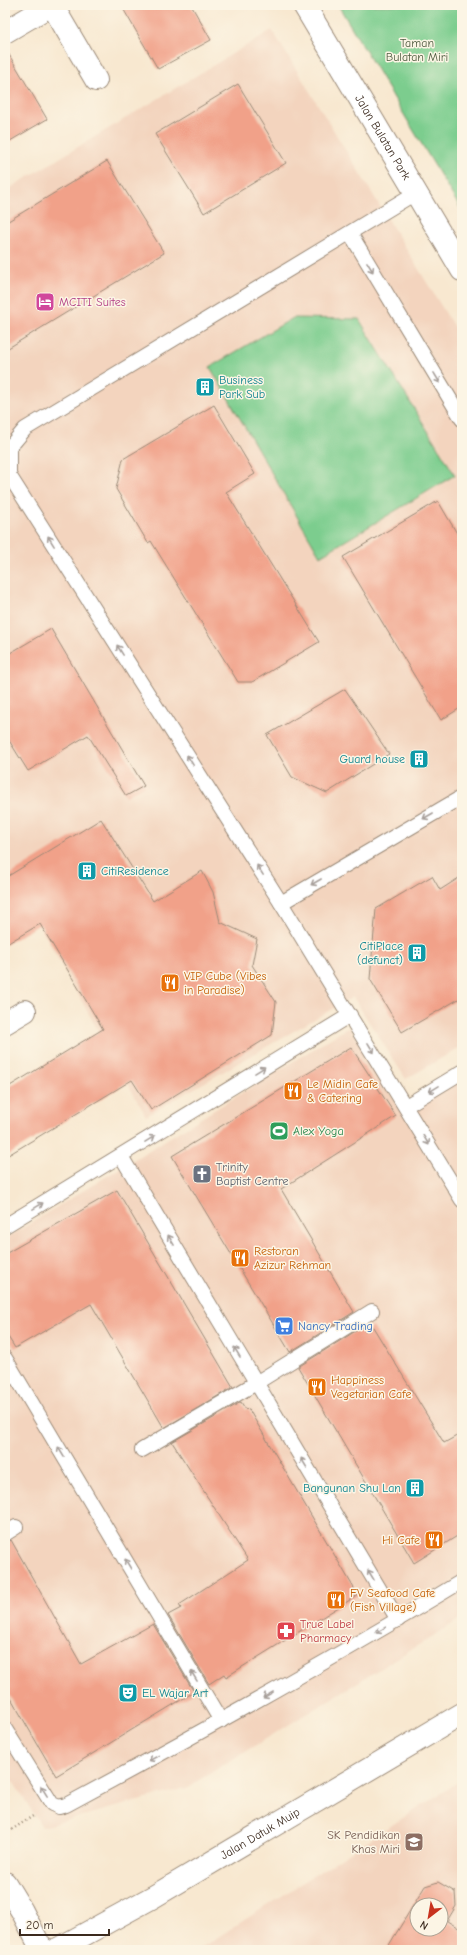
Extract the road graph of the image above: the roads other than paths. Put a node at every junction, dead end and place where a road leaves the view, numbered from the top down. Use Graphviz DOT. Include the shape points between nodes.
graph roads {
  1 [pos="51,5"];
  2 [pos="304,5"];
  3 [pos="5,32"];
  4 [pos="96,80"];
  5 [pos="417,192"];
  6 [pos="350,233"];
  7 [pos="462,270"];
  8 [pos="462,419"];
  9 [pos="462,797"];
  10 [pos="281,903"];
  11 [pos="25,1011"];
  12 [pos="350,1015"];
  13 [pos="5,1023"];
  14 [pos="462,1072"];
  15 [pos="406,1106"];
  16 [pos="121,1156"];
  17 [pos="462,1200"];
  18 [pos="5,1226"];
  19 [pos="372,1311"];
  20 [pos="5,1358"];
  21 [pos="256,1383"];
  22 [pos="142,1450"];
  23 [pos="462,1581"];
  24 [pos="398,1620"];
  25 [pos="462,1714"];
  26 [pos="221,1721"];
  27 [pos="5,1729"];
  28 [pos="5,1883"];
  29 [pos="42,1950"];
  30 [pos="56,1950"];
  1 -- 3 [label="street"];
  1 -- 4 [label="street"];
  2 -- 5 [label="street, Jalan Bulatan Park"];
  5 -- 6 [label="lane"];
  5 -- 7 [label="street, Jalan Bulatan Park"];
  6 -- 8 [label="lane, one-way"];
  10 -- 6 [label="lane, one-way" via="9,475 9,448 25,429"];
  9 -- 10 [label="lane, one-way"];
  10 -- 12 [label="lane"];
  11 -- 13 [label="street"];
  12 -- 15 [label="lane, one-way"];
  16 -- 12 [label="lane, one-way"];
  14 -- 15 [label="lane, one-way"];
  15 -- 17 [label="lane, one-way"];
  18 -- 16 [label="lane, one-way"];
  21 -- 16 [label="lane, one-way"];
  19 -- 21 [label="lane"];
  26 -- 20 [label="lane, one-way"];
  21 -- 22 [label="lane"];
  24 -- 21 [label="lane, one-way"];
  23 -- 24 [label="lane"];
  24 -- 26 [label="lane, one-way"];
  25 -- 30 [label="street, Jalan Datuk Muip" via="160,1893"];
  26 -- 27 [label="lane, one-way" via="59,1807 52,1804"];
  28 -- 29 [label="street"];
}
